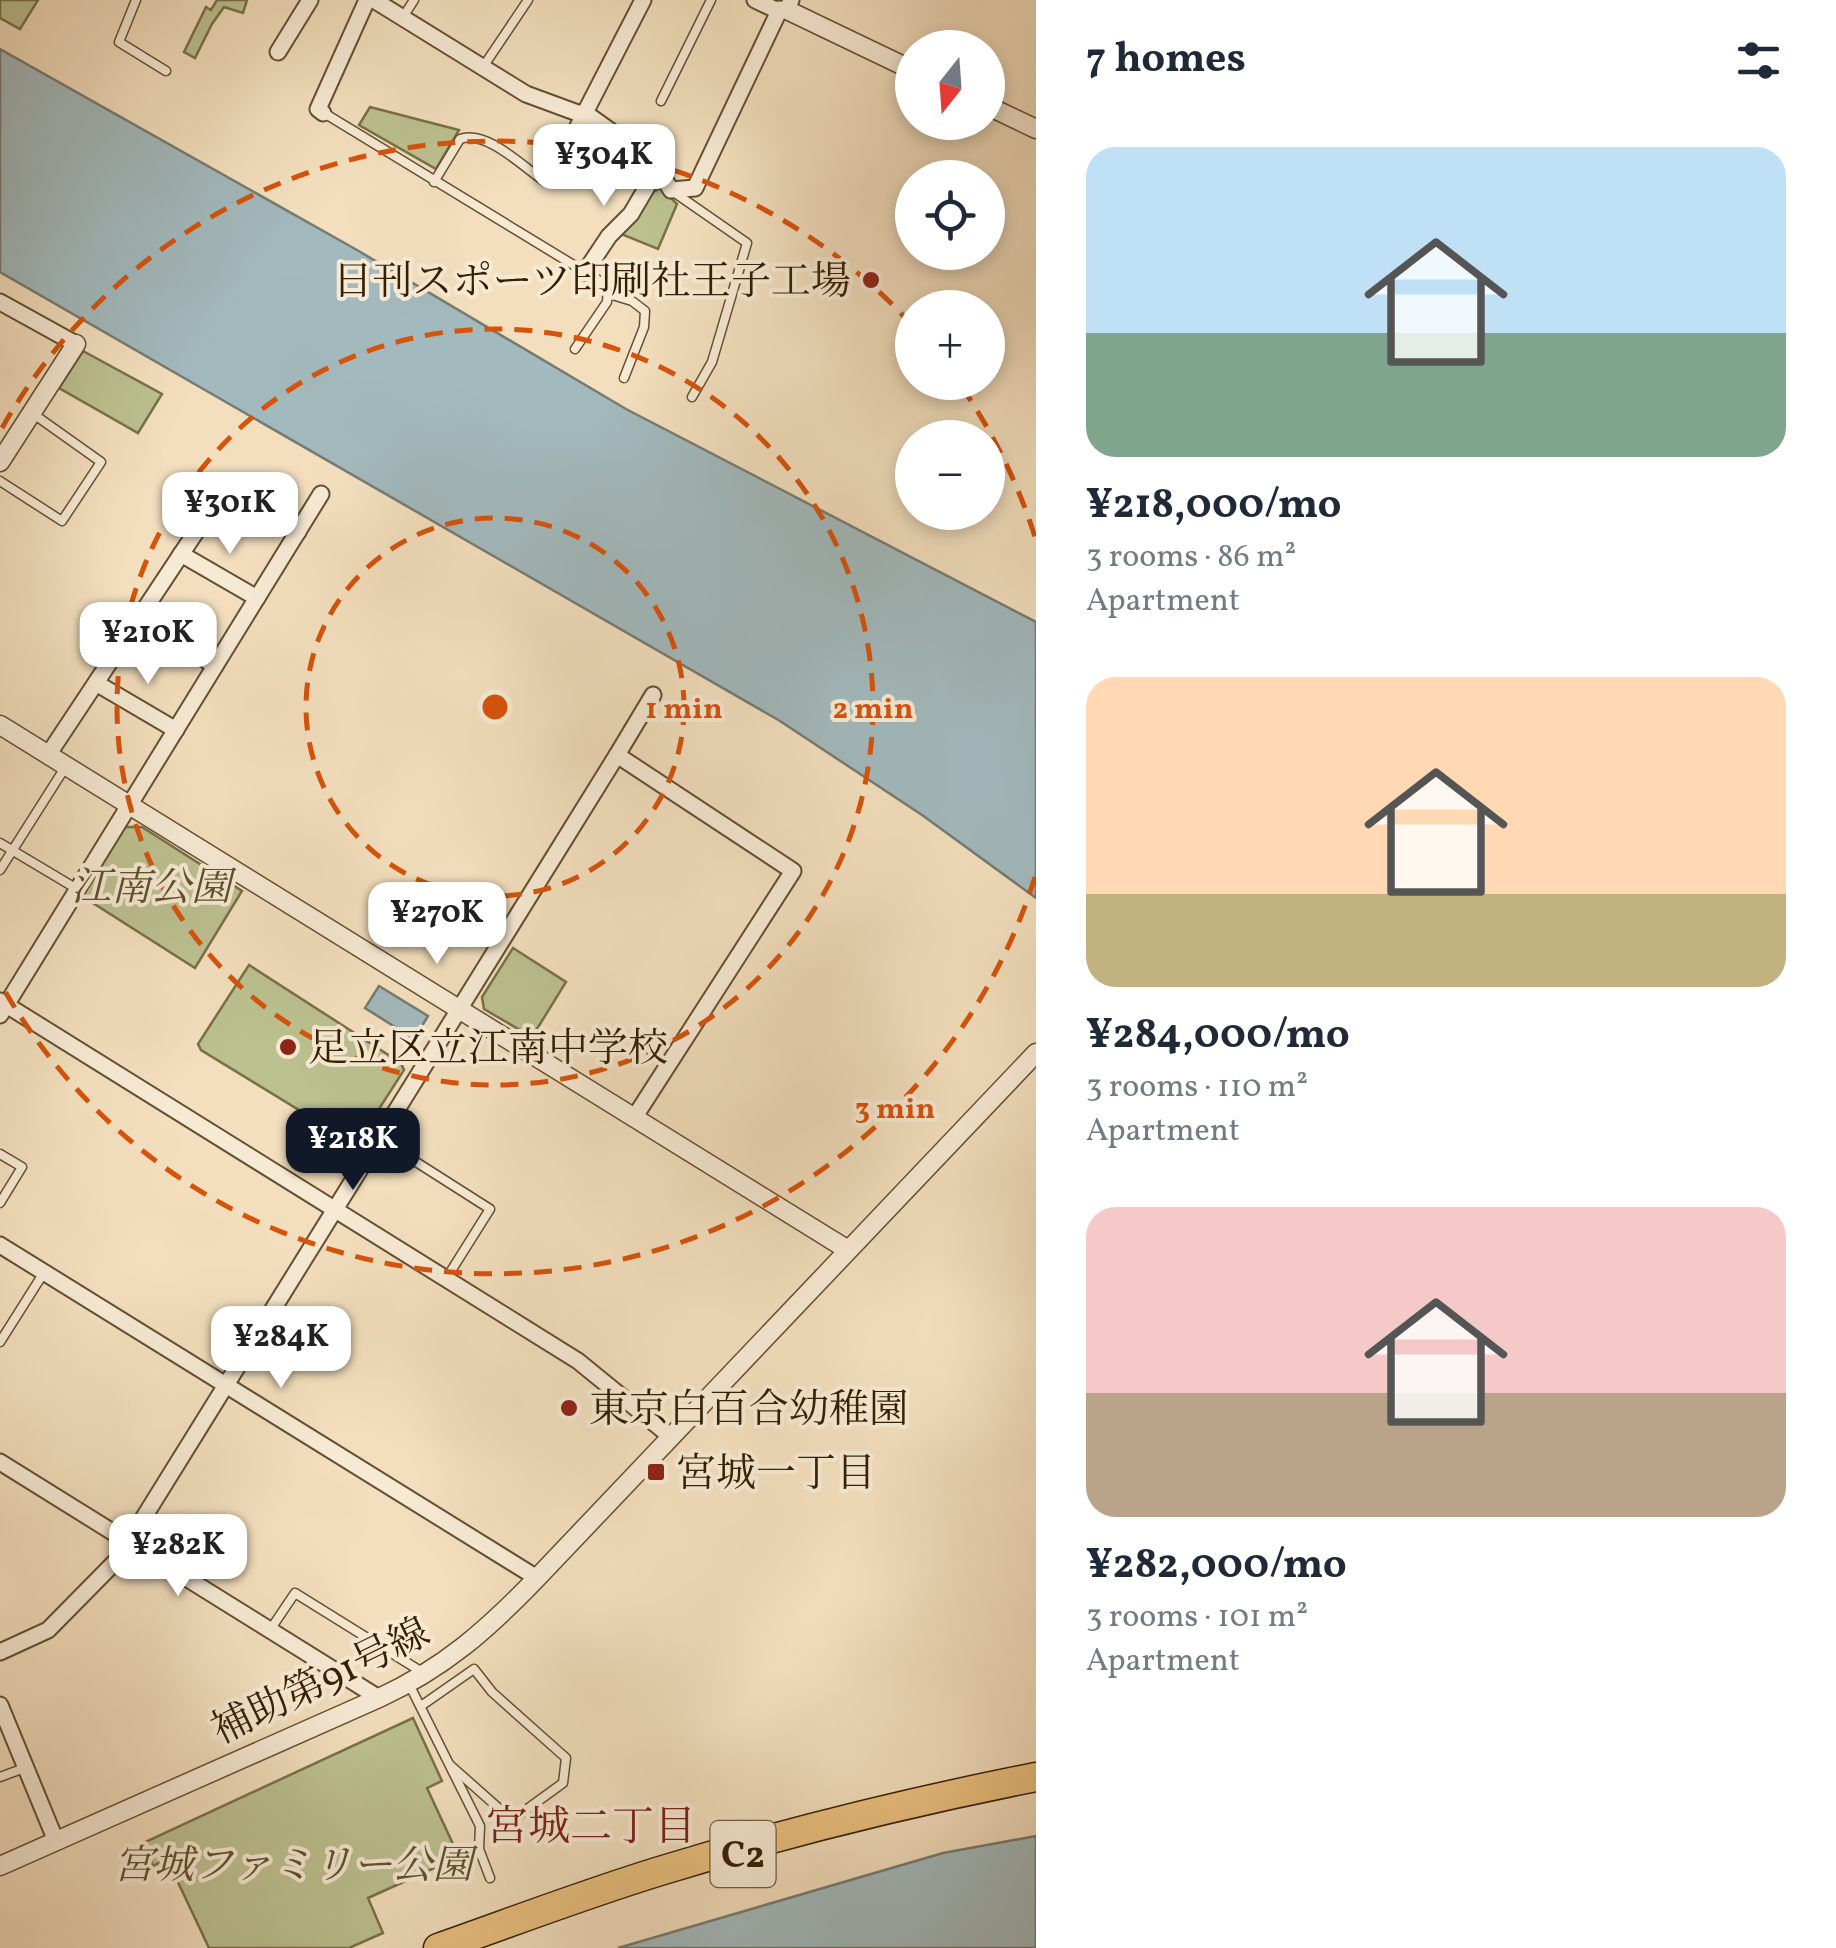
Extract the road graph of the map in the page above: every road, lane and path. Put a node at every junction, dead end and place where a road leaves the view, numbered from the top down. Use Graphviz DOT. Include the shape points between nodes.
graph roads {
  1 [pos="136,0"];
  2 [pos="310,0"];
  3 [pos="371,0"];
  4 [pos="414,0"];
  5 [pos="528,0"];
  6 [pos="643,0"];
  7 [pos="711,0"];
  8 [pos="756,0"];
  9 [pos="786,6"];
  10 [pos="403,17"];
  11 [pos="278,52"];
  12 [pos="895,61"];
  13 [pos="483,67"];
  14 [pos="166,71"];
  15 [pos="661,101"];
  16 [pos="324,113"];
  17 [pos="584,113"];
  18 [pos="1005,114"];
  19 [pos="1036,129"];
  20 [pos="658,168"];
  21 [pos="546,176"];
  22 [pos="434,182"];
  23 [pos="671,190"];
  24 [pos="585,272"];
  25 [pos="609,294"];
  26 [pos="0,302"];
  27 [pos="76,344"];
  28 [pos="575,349"];
  29 [pos="624,378"];
  30 [pos="692,397"];
  31 [pos="32,413"];
  32 [pos="0,462"];
  33 [pos="0,481"];
  34 [pos="320,494"];
  35 [pos="298,532"];
  36 [pos="181,554"];
  37 [pos="256,598"];
  38 [pos="140,618"];
  39 [pos="215,666"];
  40 [pos="96,683"];
  41 [pos="653,695"];
  42 [pos="1,727"];
  43 [pos="176,730"];
  44 [pos="48,755"];
  45 [pos="617,755"];
  46 [pos="66,766"];
  47 [pos="131,804"];
  48 [pos="0,843"];
  49 [pos="13,850"];
  50 [pos="0,870"];
  51 [pos="77,890"];
  52 [pos="2,1007"];
  53 [pos="460,1009"];
  54 [pos="1036,1053"];
  55 [pos="634,1118"];
  56 [pos="380,1140"];
  57 [pos="0,1154"];
  58 [pos="0,1202"];
  59 [pos="336,1210"];
  60 [pos="0,1245"];
  61 [pos="848,1250"];
  62 [pos="44,1273"];
  63 [pos="446,1279"];
  64 [pos="0,1342"];
  65 [pos="226,1383"];
  66 [pos="670,1436"];
  67 [pos="0,1462"];
  68 [pos="128,1542"];
  69 [pos="537,1578"];
  70 [pos="270,1630"];
  71 [pos="0,1652"];
  72 [pos="417,1679"];
  73 [pos="379,1698"];
  74 [pos="0,1705"];
  75 [pos="421,1706"];
  76 [pos="450,1765"];
  77 [pos="26,1767"];
  78 [pos="0,1777"];
  79 [pos="1036,1781"];
  80 [pos="56,1841"];
  81 [pos="0,1866"];
  82 [pos="490,1878"];
  83 [pos="438,1948"];
  84 [pos="458,1948"];
  1 -- 14 [label="lane" via="119,42"];
  2 -- 11 [label="street"];
  3 -- 10 [label="street"];
  3 -- 16 [label="street" via="318,109"];
  4 -- 10 [label="lane"];
  5 -- 13 [label="lane"];
  6 -- 17 [label="street"];
  7 -- 15 [label="lane"];
  8 -- 9 [label="street"];
  9 -- 12 [label="street"];
  9 -- 23 [label="street" via="695,188"];
  10 -- 13 [label="street"];
  13 -- 17 [label="street" via="526,94"];
  16 -- 22 [label="lane"];
  17 -- 20 [label="street"];
  17 -- 21 [label="street"];
  18 -- 19 [label="street"];
  20 -- 23 [label="street"];
  20 -- 24 [label="street" via="632,214"];
  21 -- 22 [label="lane" via="544,181 468,136"];
  22 -- 24 [label="lane"];
  23 -- 30 [label="lane" via="748,243 712,362"];
  24 -- 25 [label="lane" via="608,286"];
  25 -- 28 [label="lane"];
  25 -- 29 [label="lane" via="645,311"];
  26 -- 27 [label="street"];
  27 -- 31 [label="street"];
  31 -- 32 [label="street"];
  31 -- 33 [label="lane" via="101,462 62,522"];
  34 -- 35 [label="street"];
  35 -- 36 [label="street" via="225,488"];
  35 -- 37 [label="street"];
  36 -- 37 [label="street"];
  36 -- 38 [label="street"];
  37 -- 39 [label="street"];
  38 -- 39 [label="street"];
  38 -- 40 [label="street"];
  39 -- 43 [label="street"];
  40 -- 43 [label="street"];
  40 -- 44 [label="street"];
  41 -- 45 [label="street"];
  42 -- 44 [label="street"];
  43 -- 47 [label="street"];
  44 -- 46 [label="street"];
  45 -- 53 [label="street"];
  45 -- 55 [label="street" via="794,871"];
  46 -- 47 [label="street"];
  46 -- 49 [label="lane"];
  47 -- 51 [label="street"];
  47 -- 53 [label="street"];
  48 -- 49 [label="lane"];
  49 -- 50 [label="lane"];
  49 -- 51 [label="lane"];
  51 -- 52 [label="street"];
  52 -- 59 [label="street"];
  53 -- 55 [label="street"];
  53 -- 56 [label="street"];
  54 -- 61 [label="street, 補助第91号線"];
  55 -- 61 [label="street"];
  56 -- 59 [label="street"];
  56 -- 63 [label="lane" via="490,1209"];
  57 -- 58 [label="lane" via="22,1168"];
  59 -- 63 [label="street"];
  59 -- 65 [label="street"];
  60 -- 62 [label="street"];
  61 -- 66 [label="street, 補助第91号線"];
  62 -- 64 [label="lane"];
  62 -- 65 [label="street"];
  63 -- 66 [label="street" via="578,1361"];
  65 -- 68 [label="street"];
  65 -- 69 [label="street"];
  66 -- 69 [label="street, 補助第91号線"];
  67 -- 68 [label="street"];
  68 -- 70 [label="street"];
  68 -- 71 [label="street" via="48,1630"];
  69 -- 72 [label="street, 補助第91号線" via="473,1641"];
  70 -- 72 [label="lane" via="295,1593"];
  70 -- 73 [label="street"];
  72 -- 73 [label="street, 補助第91号線"];
  72 -- 75 [label="lane"];
  73 -- 80 [label="street, 補助第91号線"];
  74 -- 77 [label="street"];
  75 -- 76 [label="lane"];
  75 -- 76 [label="lane" via="474,1669 566,1758 563,1782 512,1820"];
  76 -- 82 [label="lane" via="480,1826 478,1850"];
  77 -- 78 [label="lane"];
  77 -- 80 [label="street"];
  79 -- 83 [label="highway, C2" via="878,1811 726,1852"];
  79 -- 84 [label="highway, C2" via="728,1858"];
  80 -- 81 [label="street, 補助第91号線"];
}
